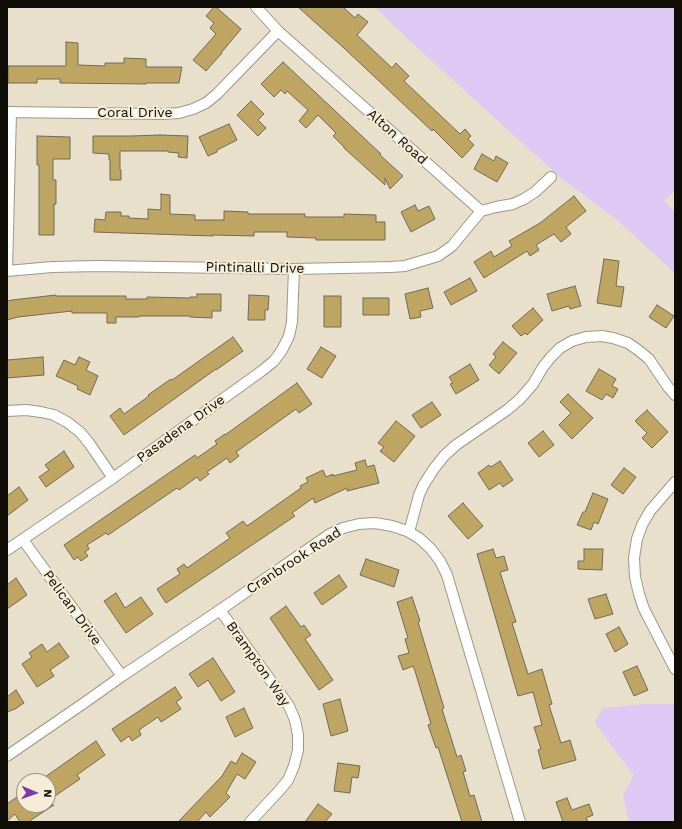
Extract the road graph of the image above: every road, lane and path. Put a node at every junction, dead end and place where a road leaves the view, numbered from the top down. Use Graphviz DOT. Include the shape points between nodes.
graph roads {
  1 [pos="256,7"];
  2 [pos="278,31"];
  3 [pos="9,112"];
  4 [pos="550,177"];
  5 [pos="481,211"];
  6 [pos="294,269"];
  7 [pos="7,271"];
  8 [pos="675,395"];
  9 [pos="7,411"];
  10 [pos="112,478"];
  11 [pos="675,482"];
  12 [pos="409,532"];
  13 [pos="23,540"];
  14 [pos="7,550"];
  15 [pos="220,610"];
  16 [pos="675,669"];
  17 [pos="122,676"];
  18 [pos="7,756"];
  19 [pos="250,822"];
  20 [pos="520,822"];
  1 -- 2 [label="street, Alton Road"];
  2 -- 3 [label="street, Coral Drive" via="218,94 193,109 163,114"];
  2 -- 5 [label="street, Alton Road"];
  3 -- 7 [label="street"];
  4 -- 5 [label="street" via="524,200"];
  5 -- 6 [label="street, Pintinalli Drive" via="452,246 438,256 405,266"];
  6 -- 7 [label="street, Pintinalli Drive" via="98,266"];
  6 -- 10 [label="street, Pasadena Drive" via="289,336 274,361"];
  8 -- 12 [label="street" via="649,359 628,343 602,336 572,341 551,357 520,399 444,456 423,486"];
  9 -- 10 [label="street" via="41,412 67,422 89,443"];
  10 -- 13 [label="street, Pasadena Drive"];
  11 -- 16 [label="street" via="650,511 642,525 634,558 635,577 644,609"];
  12 -- 15 [label="street, Cranbrook Road" via="374,523 344,528 330,534"];
  12 -- 20 [label="street, Cranbrook Road" via="431,549 447,575"];
  13 -- 14 [label="street, Pasadena Drive"];
  13 -- 17 [label="street, Pelican Drive"];
  15 -- 17 [label="street, Cranbrook Road"];
  15 -- 19 [label="street, Brampton Way" via="289,706 298,735 298,750 288,780"];
  17 -- 18 [label="street, Cranbrook Road"];
}
